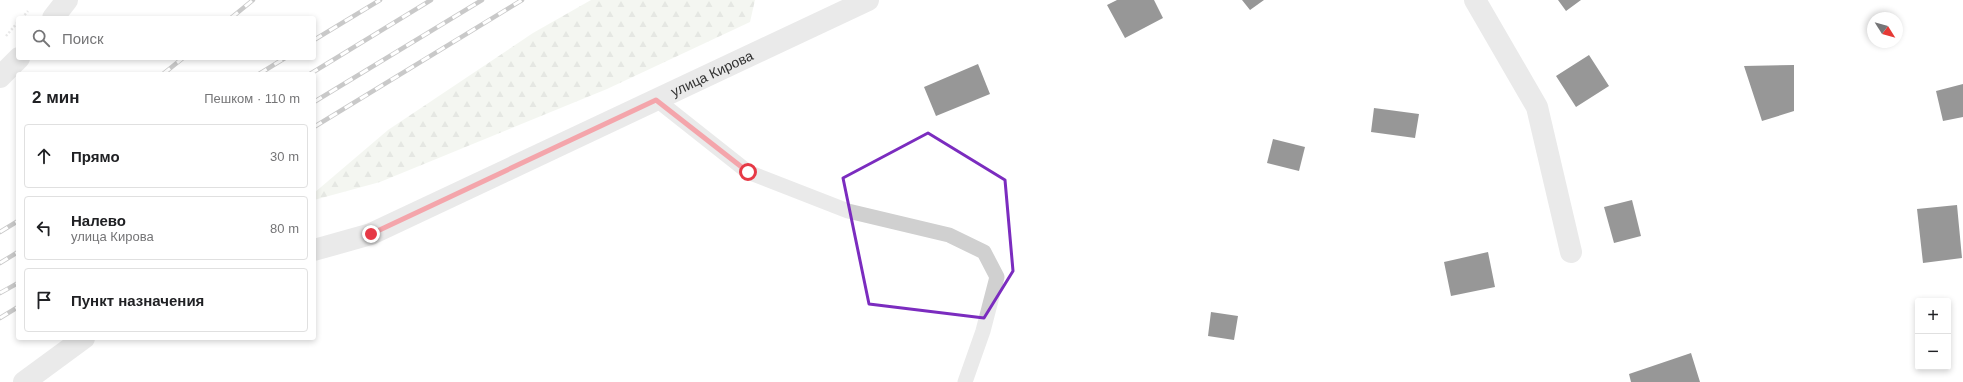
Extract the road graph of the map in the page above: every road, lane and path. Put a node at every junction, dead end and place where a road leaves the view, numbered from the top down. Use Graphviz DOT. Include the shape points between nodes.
graph roads {
  1 [pos="67,0"];
  2 [pos="868,0"];
  3 [pos="1475,0"];
  4 [pos="55,16"];
  5 [pos="16,24"];
  6 [pos="4,37"];
  7 [pos="17,60"];
  8 [pos="0,77"];
  9 [pos="656,100"];
  10 [pos="316,249"];
  11 [pos="1571,252"];
  12 [pos="81,340"];
  13 [pos="24,382"];
  14 [pos="965,382"];
  1 -- 4 [label="street"];
  2 -- 9 [label="street, улица Кирова"];
  3 -- 11 [label="street" via="1536,107"];
  5 -- 6 [label="path"];
  7 -- 8 [label="street"];
  9 -- 10 [label="street, улица Кирова" via="371,234"];
  9 -- 14 [label="lane" via="748,172 848,211 949,235 984,252 997,277 983,331"];
  12 -- 13 [label="street"];
}
